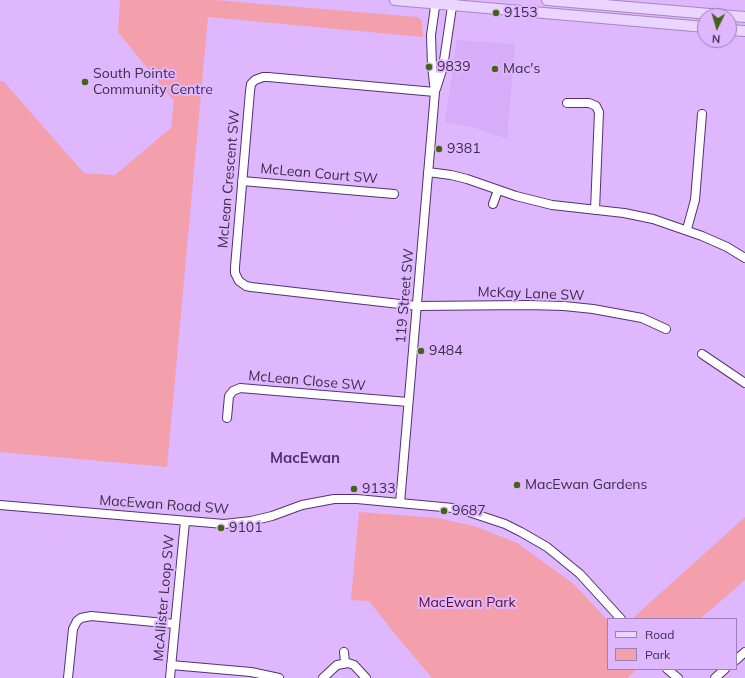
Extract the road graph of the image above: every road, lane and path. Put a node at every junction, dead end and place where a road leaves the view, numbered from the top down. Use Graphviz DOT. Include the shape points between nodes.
graph roads {
  1 [pos="395,0"];
  2 [pos="547,0"];
  3 [pos="436,2"];
  4 [pos="452,2"];
  5 [pos="745,17"];
  6 [pos="697,26"];
  7 [pos="435,92"];
  8 [pos="567,103"];
  9 [pos="702,114"];
  10 [pos="428,172"];
  11 [pos="242,181"];
  12 [pos="498,190"];
  13 [pos="394,194"];
  14 [pos="493,204"];
  15 [pos="595,210"];
  16 [pos="687,229"];
  17 [pos="745,258"];
  18 [pos="417,306"];
  19 [pos="666,329"];
  20 [pos="702,354"];
  21 [pos="745,382"];
  22 [pos="408,402"];
  23 [pos="227,418"];
  24 [pos="400,503"];
  25 [pos="0,505"];
  26 [pos="185,521"];
  27 [pos="620,618"];
  28 [pos="175,624"];
  29 [pos="344,652"];
  30 [pos="745,652"];
  31 [pos="737,659"];
  32 [pos="345,663"];
  33 [pos="171,665"];
  34 [pos="668,670"];
  35 [pos="724,670"];
  36 [pos="68,678"];
  37 [pos="170,678"];
  38 [pos="279,678"];
  39 [pos="323,678"];
  40 [pos="366,678"];
  41 [pos="678,678"];
  42 [pos="715,678"];
  1 -- 3 [label="main road"];
  2 -- 5 [label="main road"];
  3 -- 4 [label="main road"];
  3 -- 7 [label="street, 119 Street SW" via="431,34"];
  4 -- 6 [label="main road"];
  4 -- 7 [label="street, 119 Street SW" via="443,67"];
  7 -- 10 [label="street, 119 Street SW"];
  7 -- 11 [label="street, McLean Crescent SW" via="268,76 259,78 253,82 250,91"];
  8 -- 15 [label="street" via="589,103 596,106 600,112"];
  9 -- 16 [label="street" via="695,200"];
  10 -- 12 [label="street" via="462,177"];
  10 -- 18 [label="street, 119 Street SW"];
  11 -- 13 [label="street, McLean Court SW"];
  11 -- 18 [label="street, McLean Crescent SW" via="234,268 236,277 242,284"];
  12 -- 14 [label="street"];
  12 -- 15 [label="street" via="565,208"];
  15 -- 16 [label="street" via="638,215"];
  16 -- 17 [label="street"];
  18 -- 19 [label="street, McKay Lane SW" via="564,306 632,316 651,321"];
  18 -- 22 [label="street, 119 Street SW"];
  20 -- 21 [label="street"];
  22 -- 23 [label="street, McLean Close SW" via="240,388 229,396"];
  22 -- 24 [label="street, 119 Street SW"];
  24 -- 26 [label="street, MacEwan Road SW" via="334,499 302,505 252,521 224,524"];
  24 -- 27 [label="street, MacEwan Road SW" via="463,510 521,532 571,565"];
  25 -- 26 [label="street, MacEwan Road SW"];
  26 -- 28 [label="street, McAllister Loop SW"];
  28 -- 33 [label="street, McAllister Loop SW"];
  28 -- 36 [label="street" via="91,616 81,618 73,629"];
  29 -- 32 [label="street"];
  30 -- 31 [label="street"];
  32 -- 39 [label="street" via="338,665"];
  32 -- 40 [label="street" via="354,665"];
  33 -- 37 [label="street, McAllister Loop SW"];
  33 -- 38 [label="street" via="251,672"];
  34 -- 41 [label="street"];
  35 -- 42 [label="street"];
}
